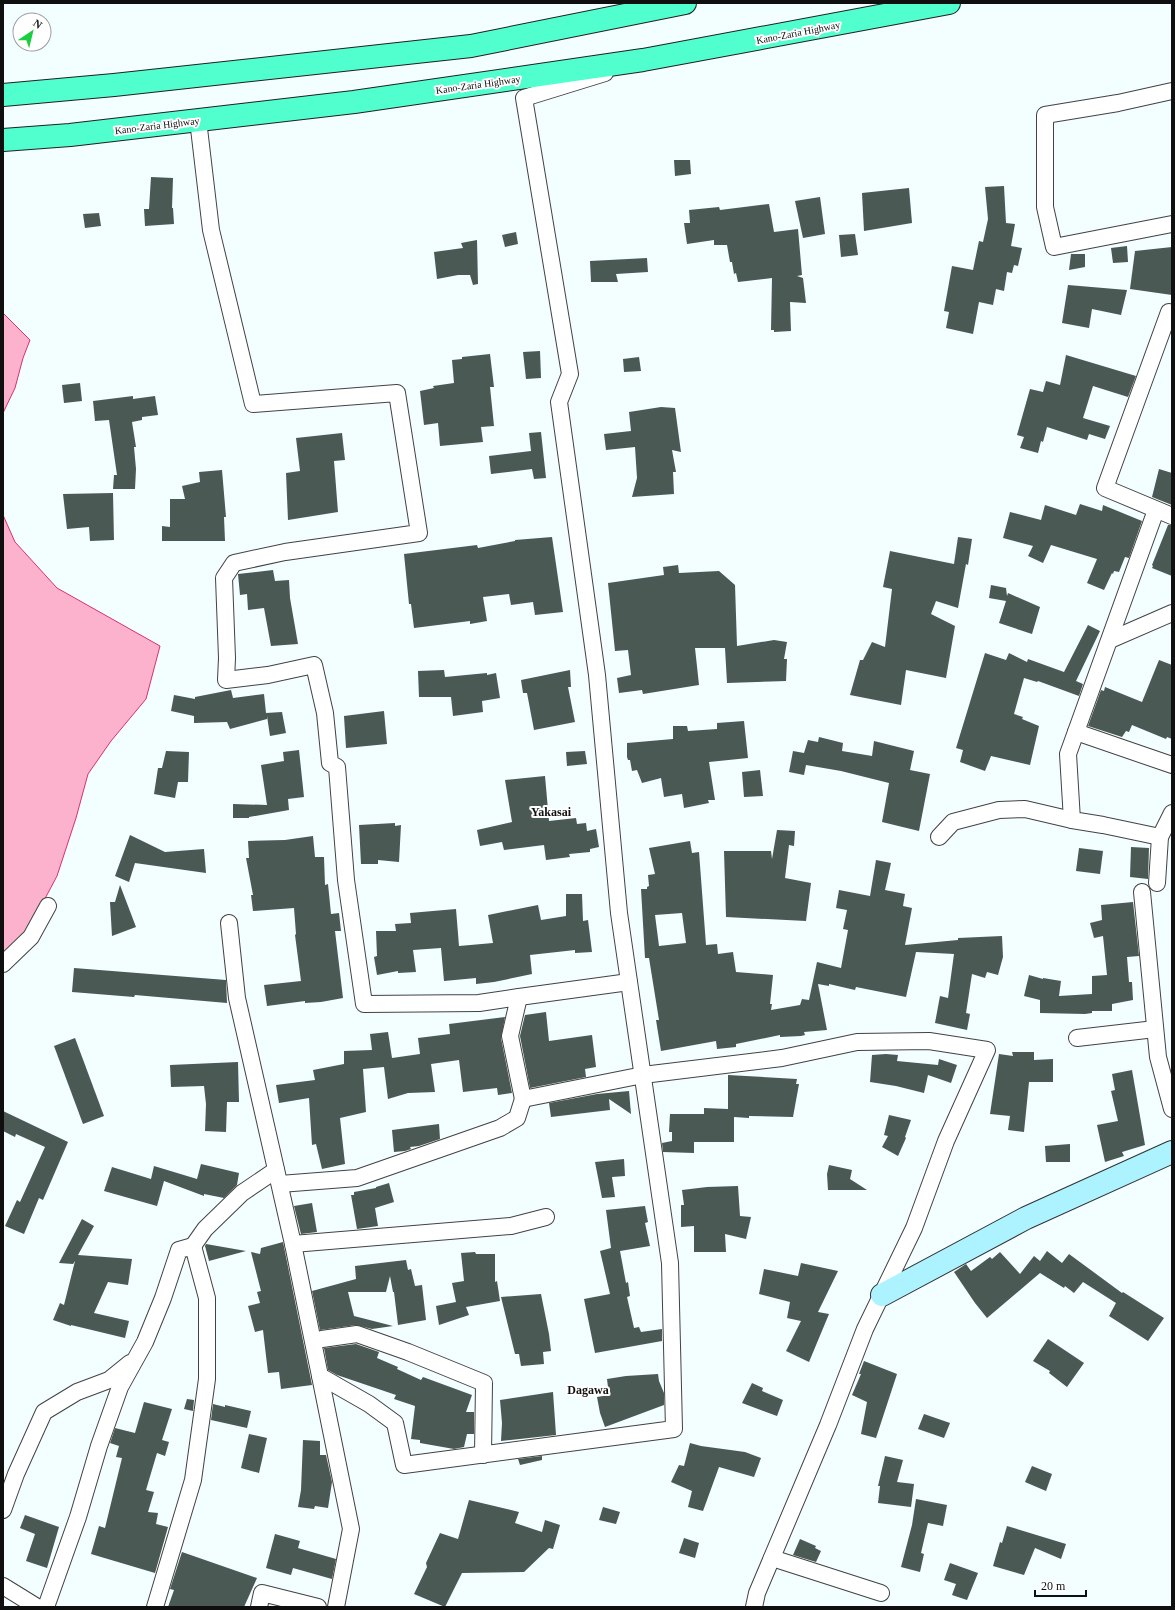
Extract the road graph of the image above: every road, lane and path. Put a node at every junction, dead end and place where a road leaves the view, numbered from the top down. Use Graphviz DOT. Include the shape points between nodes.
graph roads {
  1 [pos="684,3"];
  2 [pos="949,3"];
  3 [pos="650,59"];
  4 [pos="1172,91"];
  5 [pos="3,95"];
  6 [pos="198,120"];
  7 [pos="3,140"];
  8 [pos="1172,224"];
  9 [pos="1169,312"];
  10 [pos="1156,510"];
  11 [pos="1172,516"];
  12 [pos="1172,613"];
  13 [pos="1110,640"];
  14 [pos="1076,732"];
  15 [pos="1172,765"];
  16 [pos="1172,814"];
  17 [pos="1072,820"];
  18 [pos="939,837"];
  19 [pos="1160,837"];
  20 [pos="1157,883"];
  21 [pos="1142,892"];
  22 [pos="48,906"];
  23 [pos="229,923"];
  24 [pos="3,964"];
  25 [pos="629,982"];
  26 [pos="520,997"];
  27 [pos="1155,1029"];
  28 [pos="1077,1038"];
  29 [pos="643,1075"];
  30 [pos="523,1099"];
  31 [pos="1172,1109"];
  32 [pos="1172,1152"];
  33 [pos="278,1177"];
  34 [pos="546,1216"];
  35 [pos="293,1244"];
  36 [pos="193,1246"];
  37 [pos="882,1295"];
  38 [pos="322,1339"];
  39 [pos="136,1358"];
  40 [pos="320,1376"];
  41 [pos="483,1455"];
  42 [pos="3,1510"];
  43 [pos="772,1558"];
  44 [pos="3,1586"];
  45 [pos="881,1593"];
  46 [pos="37,1607"];
  47 [pos="46,1607"];
  48 [pos="155,1607"];
  49 [pos="259,1607"];
  50 [pos="318,1607"];
  51 [pos="336,1607"];
  52 [pos="754,1607"];
  1 -- 5 [label="highway" via="471,46"];
  2 -- 3 [label="highway, Kano-Zaria Highway"];
  3 -- 6 [label="highway, Kano-Zaria Highway" via="354,102"];
  3 -- 25 [label="street" via="524,98 570,374 559,402 597,675 619,913"];
  4 -- 8 [label="street" via="1045,115 1045,207 1054,247"];
  6 -- 7 [label="highway, Kano-Zaria Highway"];
  6 -- 26 [label="street" via="211,230 253,404 397,393 420,533 285,552 234,563 224,578 226,680 268,675 314,665 325,713 330,763 337,767 346,880 364,1004 479,1003"];
  9 -- 10 [label="street" via="1105,488"];
  10 -- 11 [label="street"];
  10 -- 13 [label="street"];
  12 -- 13 [label="street"];
  13 -- 14 [label="street"];
  14 -- 15 [label="street"];
  14 -- 17 [label="street" via="1068,754"];
  16 -- 19 [label="street"];
  17 -- 18 [label="street" via="1025,809 999,810 953,822"];
  17 -- 19 [label="street"];
  19 -- 20 [label="street"];
  21 -- 27 [label="street"];
  22 -- 24 [label="street" via="31,937"];
  23 -- 33 [label="street" via="237,998"];
  25 -- 26 [label="street"];
  25 -- 29 [label="street"];
  26 -- 30 [label="street" via="510,1036"];
  27 -- 28 [label="street"];
  27 -- 31 [label="street" via="1158,1057"];
  29 -- 30 [label="street"];
  29 -- 37 [label="street" via="782,1058 857,1042 930,1040 987,1050 946,1142 914,1228"];
  29 -- 41 [label="street" via="670,1264 674,1429"];
  30 -- 33 [label="street" via="517,1118 500,1128 356,1178"];
  32 -- 37 [label="street" via="1026,1218"];
  33 -- 35 [label="street"];
  33 -- 36 [label="street" via="242,1193 204,1229"];
  34 -- 35 [label="street" via="511,1226"];
  35 -- 40 [label="street"];
  36 -- 39 [label="street" via="179,1250 163,1298"];
  36 -- 48 [label="street" via="207,1298 207,1379 193,1480"];
  37 -- 43 [label="street" via="865,1329"];
  38 -- 41 [label="street" via="357,1334 484,1382"];
  39 -- 42 [label="street" via="109,1380 76,1392 44,1412"];
  39 -- 47 [label="street" via="120,1388 99,1446 78,1517"];
  40 -- 41 [label="street" via="370,1404 395,1423 404,1465"];
  40 -- 51 [label="street" via="350,1529"];
  43 -- 45 [label="street"];
  43 -- 52 [label="street" via="757,1593"];
  44 -- 46 [label="street"];
  49 -- 50 [label="street" via="262,1593"];
}
